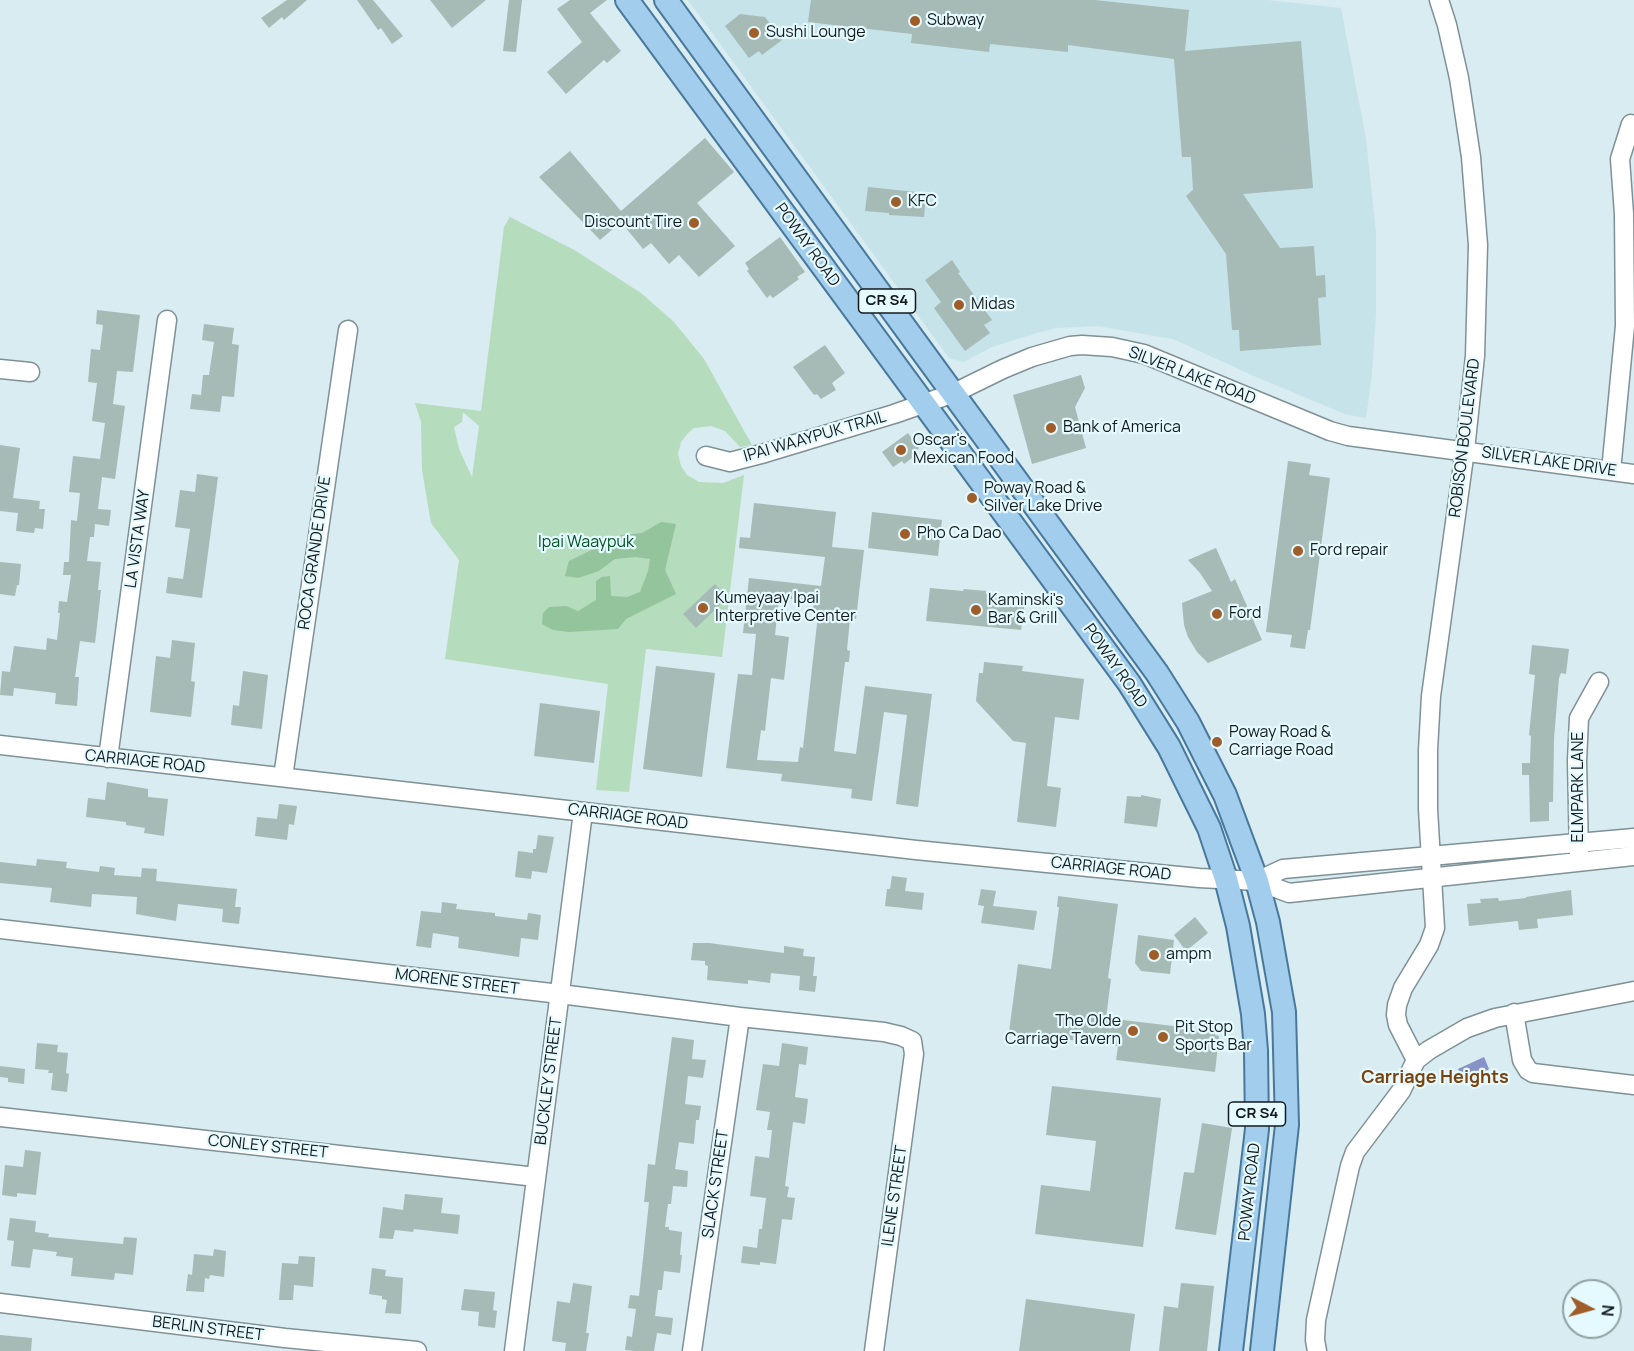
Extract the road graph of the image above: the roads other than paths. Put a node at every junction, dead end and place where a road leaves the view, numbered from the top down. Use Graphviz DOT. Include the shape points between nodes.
graph roads {
  1 [pos="627,0"];
  2 [pos="666,0"];
  3 [pos="1440,0"];
  4 [pos="1631,124"];
  5 [pos="167,320"];
  6 [pos="348,330"];
  7 [pos="0,369"];
  8 [pos="30,372"];
  9 [pos="954,393"];
  10 [pos="923,403"];
  11 [pos="1465,450"];
  12 [pos="706,456"];
  13 [pos="1611,471"];
  14 [pos="1634,474"];
  15 [pos="1599,682"];
  16 [pos="0,745"];
  17 [pos="108,758"];
  18 [pos="283,777"];
  19 [pos="583,812"];
  20 [pos="1634,838"];
  21 [pos="1579,853"];
  22 [pos="1431,856"];
  23 [pos="1634,856"];
  24 [pos="1433,878"];
  25 [pos="1226,879"];
  26 [pos="1257,880"];
  27 [pos="0,929"];
  28 [pos="1634,991"];
  29 [pos="560,994"];
  30 [pos="1514,1013"];
  31 [pos="740,1017"];
  32 [pos="912,1041"];
  33 [pos="1416,1060"];
  34 [pos="1634,1085"];
  35 [pos="0,1118"];
  36 [pos="536,1177"];
  37 [pos="0,1303"];
  38 [pos="417,1351"];
  39 [pos="514,1351"];
  40 [pos="692,1351"];
  41 [pos="874,1351"];
  42 [pos="1231,1351"];
  43 [pos="1262,1351"];
  44 [pos="1317,1351"];
  1 -- 10 [label="main road, POWAY ROAD / CR S4"];
  2 -- 9 [label="main road, POWAY ROAD / CR S4"];
  3 -- 11 [label="street, ROBISON BOULEVARD" via="1471,157 1478,245 1475,356"];
  4 -- 13 [label="street" via="1620,159 1624,326"];
  5 -- 17 [label="street, LA VISTA WAY"];
  6 -- 18 [label="street, ROCA GRANDE DRIVE"];
  7 -- 8 [label="street"];
  9 -- 10 [label="street, SILVER LAKE ROAD"];
  9 -- 11 [label="street, SILVER LAKE ROAD" via="1046,352 1082,345 1112,347 1160,360 1338,434"];
  9 -- 26 [label="main road, POWAY ROAD / CR S4" via="1178,706 1222,788"];
  10 -- 12 [label="street, IPAI WAAYPUK TRAIL" via="730,462"];
  10 -- 25 [label="main road, POWAY ROAD / CR S4" via="1143,705 1169,747 1209,828"];
  11 -- 13 [label="street, SILVER LAKE DRIVE"];
  11 -- 22 [label="street, ROBISON BOULEVARD" via="1431,696"];
  13 -- 14 [label="street, SILVER LAKE DRIVE"];
  15 -- 21 [label="street, ELMPARK LANE" via="1579,718"];
  16 -- 17 [label="street, CARRIAGE ROAD"];
  17 -- 18 [label="street, CARRIAGE ROAD"];
  18 -- 19 [label="street, CARRIAGE ROAD"];
  19 -- 25 [label="street, CARRIAGE ROAD" via="916,850"];
  19 -- 29 [label="street, BUCKLEY STREET"];
  20 -- 21 [label="street, CARRIAGE ROAD"];
  21 -- 22 [label="street, CARRIAGE ROAD"];
  21 -- 23 [label="street, CARRIAGE ROAD"];
  21 -- 24 [label="street, CARRIAGE ROAD"];
  22 -- 24 [label="street, ROBISON BOULEVARD"];
  22 -- 26 [label="street, CARRIAGE ROAD" via="1282,868"];
  24 -- 26 [label="street, CARRIAGE ROAD" via="1289,893"];
  24 -- 33 [label="street, ROBISON BOULEVARD" via="1433,936 1403,988 1396,1015"];
  25 -- 26 [label="street, CARRIAGE ROAD"];
  25 -- 42 [label="main road, POWAY ROAD / CR S4" via="1252,1002 1257,1089 1254,1165"];
  26 -- 43 [label="main road, POWAY ROAD / CR S4" via="1284,1012 1287,1081 1284,1166"];
  27 -- 29 [label="street, MORENE STREET"];
  28 -- 30 [label="street"];
  29 -- 31 [label="street, MORENE STREET"];
  29 -- 36 [label="street, BUCKLEY STREET"];
  30 -- 33 [label="street" via="1467,1028"];
  30 -- 34 [label="street" via="1522,1060 1528,1070"];
  31 -- 32 [label="street, MORENE STREET" via="884,1032"];
  31 -- 40 [label="street, SLACK STREET"];
  32 -- 41 [label="street, ILENE STREET" via="914,1054"];
  33 -- 44 [label="street" via="1401,1091 1353,1159 1316,1320"];
  35 -- 36 [label="street, CONLEY STREET"];
  36 -- 39 [label="street, BUCKLEY STREET"];
  37 -- 38 [label="street, BERLIN STREET"];
}
